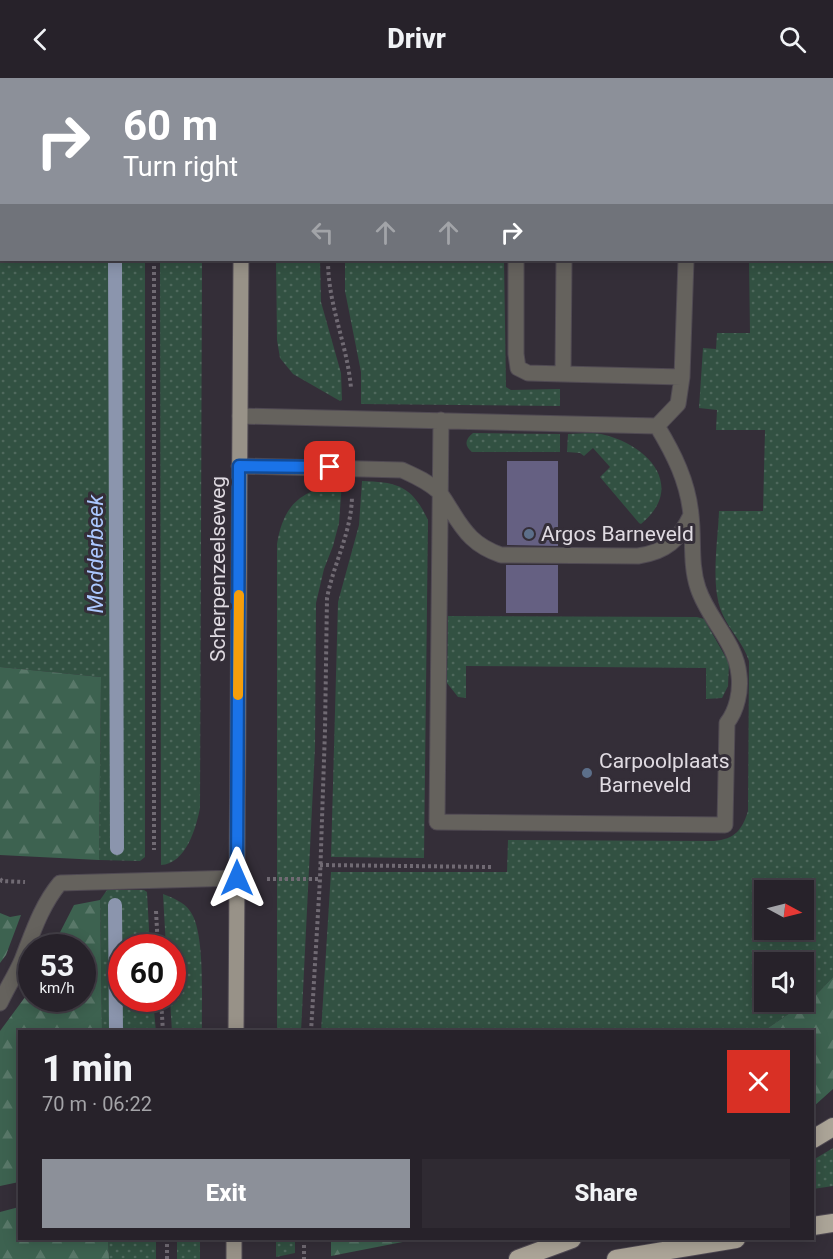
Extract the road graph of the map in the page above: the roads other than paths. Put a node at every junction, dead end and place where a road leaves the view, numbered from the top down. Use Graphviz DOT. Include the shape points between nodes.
graph roads {
  1 [pos="241,261"];
  2 [pos="516,261"];
  3 [pos="564,261"];
  4 [pos="686,261"];
  5 [pos="563,374"];
  6 [pos="682,377"];
  7 [pos="240,416"];
  8 [pos="441,420"];
  9 [pos="657,426"];
  10 [pos="239,466"];
  11 [pos="440,492"];
  12 [pos="692,515"];
  13 [pos="237,878"];
  14 [pos="0,1002"];
  15 [pos="236,1030"];
  16 [pos="833,1127"];
  17 [pos="814,1138"];
  18 [pos="833,1223"];
  19 [pos="814,1226"];
  20 [pos="234,1240"];
  21 [pos="569,1240"];
  22 [pos="730,1240"];
  23 [pos="234,1259"];
  24 [pos="518,1259"];
  25 [pos="616,1259"];
  1 -- 7 [label="main road, Scherpenzeelseweg"];
  2 -- 5 [label="street" via="518,368 528,373"];
  3 -- 5 [label="street"];
  4 -- 6 [label="street"];
  5 -- 6 [label="street"];
  6 -- 9 [label="street" via="678,404"];
  7 -- 8 [label="street"];
  7 -- 10 [label="main road, Scherpenzeelseweg"];
  8 -- 9 [label="street"];
  8 -- 11 [label="street"];
  9 -- 12 [label="street" via="683,475"];
  10 -- 11 [label="street" via="402,470"];
  10 -- 13 [label="main road, Scherpenzeelseweg"];
  11 -- 12 [label="street" via="476,543 501,555 652,554 673,542"];
  11 -- 12 [label="street" via="437,822 725,825 727,723 738,699 740,675 734,654 706,609 698,588 692,553"];
  13 -- 14 [label="street" via="60,883 36,920 21,962"];
  13 -- 15 [label="main road, Scherpenzeelseweg"];
  16 -- 17 [label="highway"];
  18 -- 19 [label="highway"];
  20 -- 23 [label="main road"];
  21 -- 24 [label="highway"];
  22 -- 25 [label="highway"];
}
